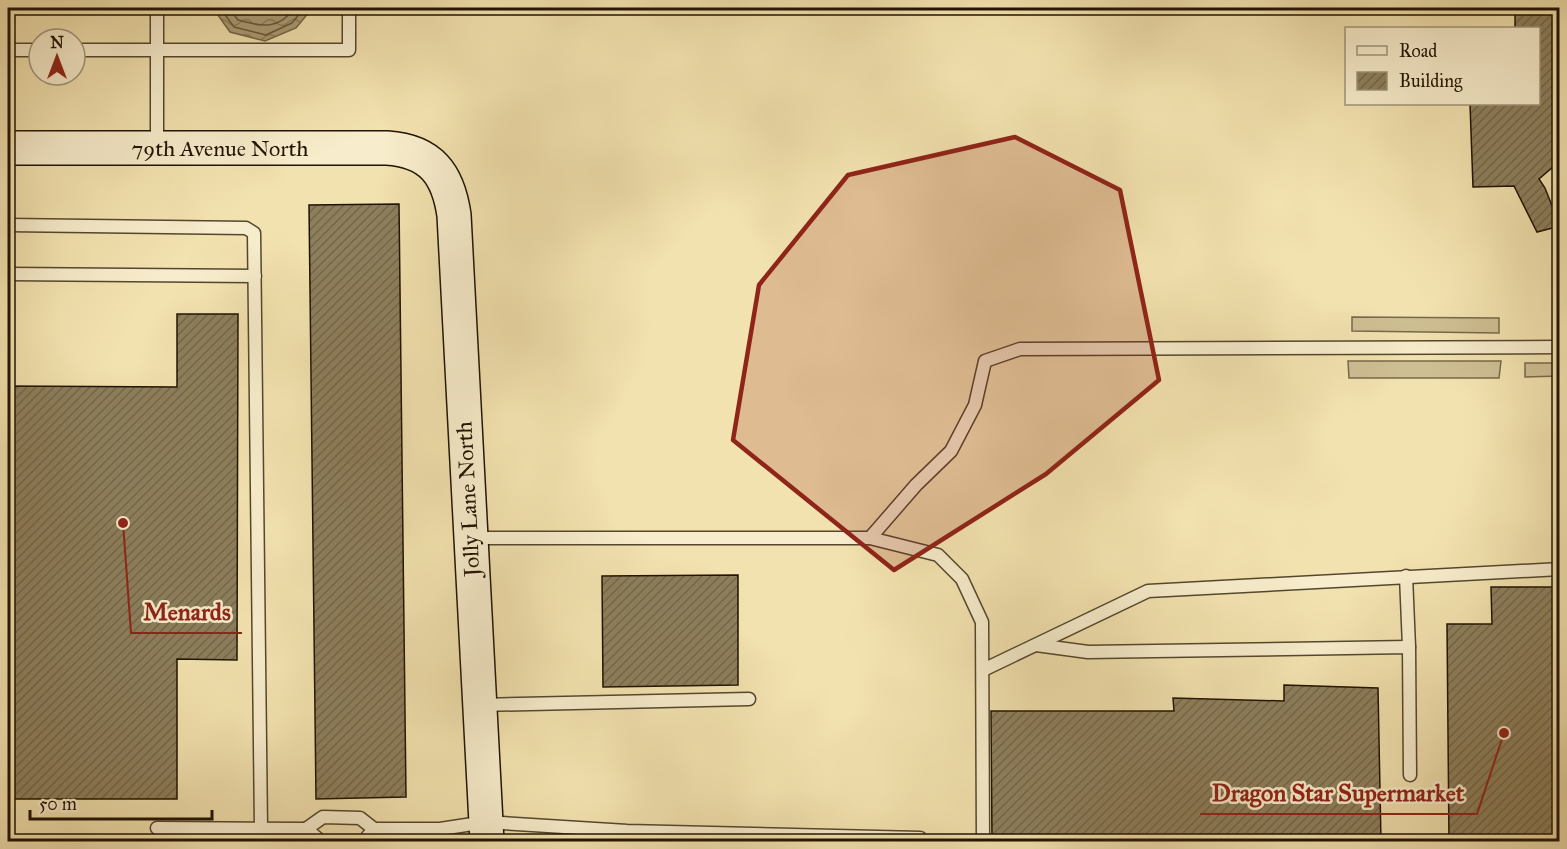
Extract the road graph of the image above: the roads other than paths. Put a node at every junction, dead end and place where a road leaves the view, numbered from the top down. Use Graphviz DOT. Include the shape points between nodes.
graph roads {
  1 [pos="157,8"];
  2 [pos="349,8"];
  3 [pos="8,50"];
  4 [pos="27,50"];
  5 [pos="87,50"];
  6 [pos="157,50"];
  7 [pos="8,148"];
  8 [pos="158,148"];
  9 [pos="431,162"];
  10 [pos="8,225"];
  11 [pos="8,274"];
  12 [pos="255,276"];
  13 [pos="1560,347"];
  14 [pos="470,538"];
  15 [pos="870,538"];
  16 [pos="1560,568"];
  17 [pos="1406,576"];
  18 [pos="1035,645"];
  19 [pos="1409,647"];
  20 [pos="983,670"];
  21 [pos="749,699"];
  22 [pos="478,705"];
  23 [pos="1410,775"];
  24 [pos="157,828"];
  25 [pos="261,829"];
  26 [pos="306,829"];
  27 [pos="374,829"];
  28 [pos="486,832"];
  29 [pos="322,842"];
  30 [pos="363,842"];
  31 [pos="921,842"];
  32 [pos="983,842"];
  1 -- 6 [label="lane"];
  2 -- 6 [label="lane" via="349,50"];
  3 -- 4 [label="lane"];
  5 -- 6 [label="lane"];
  6 -- 8 [label="lane"];
  7 -- 8 [label="street, 79th Avenue North"];
  8 -- 9 [label="street, 79th Avenue North" via="387,148 410,151"];
  9 -- 14 [label="street, Jolly Lane North" via="443,177 454,215"];
  10 -- 12 [label="lane" via="246,228 254,233"];
  11 -- 12 [label="lane"];
  12 -- 25 [label="lane"];
  13 -- 15 [label="lane" via="1020,349 986,361 975,405 951,451"];
  14 -- 15 [label="lane"];
  14 -- 22 [label="street, Jolly Lane North"];
  15 -- 20 [label="lane" via="938,555 962,579 982,622"];
  16 -- 17 [label="lane"];
  17 -- 18 [label="lane" via="1148,591"];
  17 -- 19 [label="lane"];
  18 -- 19 [label="lane" via="1088,652"];
  18 -- 20 [label="lane"];
  19 -- 23 [label="lane"];
  20 -- 32 [label="lane"];
  21 -- 22 [label="lane"];
  22 -- 28 [label="street, Jolly Lane North"];
  24 -- 25 [label="lane"];
  25 -- 26 [label="lane"];
  26 -- 27 [label="lane" via="323,817 360,818"];
  26 -- 29 [label="lane"];
  27 -- 28 [label="lane"];
  27 -- 30 [label="lane"];
  28 -- 31 [label="lane" via="627,831 921,838"];
}
